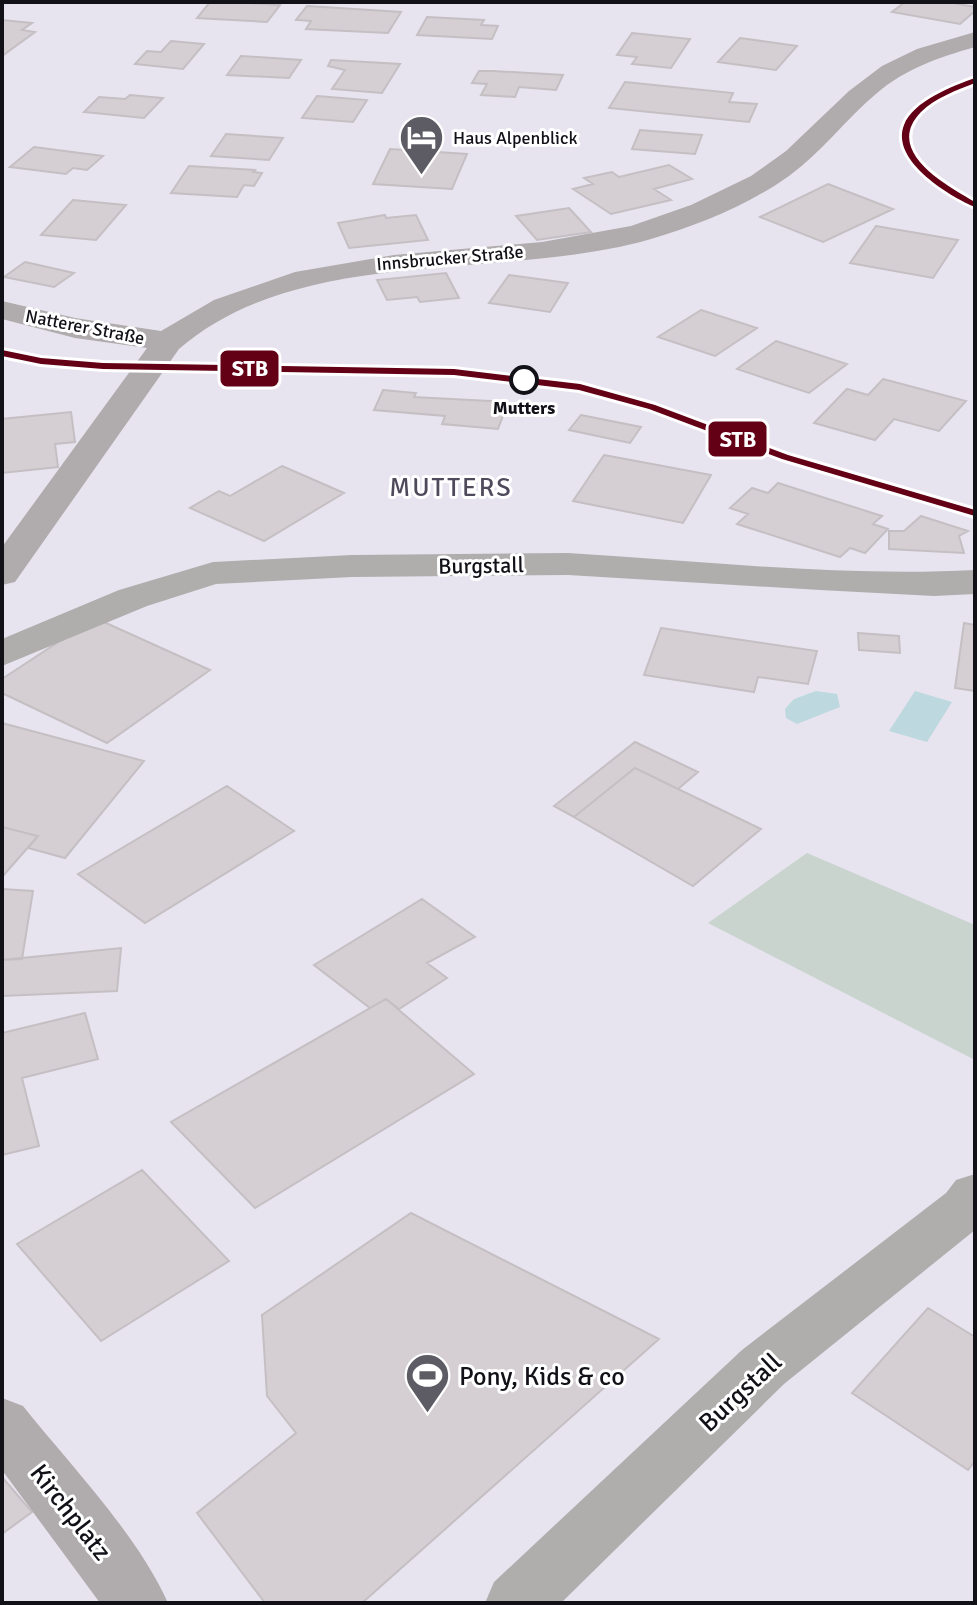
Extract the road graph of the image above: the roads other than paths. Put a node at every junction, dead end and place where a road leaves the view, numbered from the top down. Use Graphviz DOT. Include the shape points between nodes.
graph roads {
  1 [pos="975,39"];
  2 [pos="2,310"];
  3 [pos="168,342"];
  4 [pos="2,574"];
  5 [pos="975,582"];
  6 [pos="2,654"];
  7 [pos="975,1195"];
  8 [pos="2,1424"];
  9 [pos="136,1603"];
  10 [pos="517,1603"];
  1 -- 3 [label="main road, Innsbrucker Straße" via="917,58 881,77 786,165 676,221 584,244 407,261 315,276 229,304"];
  2 -- 3 [label="main road, Natterer Straße"];
  3 -- 4 [label="main road, Innsbrucker Straße"];
  5 -- 6 [label="street, Burgstall" via="568,564 213,573 133,598"];
  7 -- 10 [label="street, Burgstall" via="763,1367"];
  8 -- 9 [label="main road, Kirchplatz"];
}
